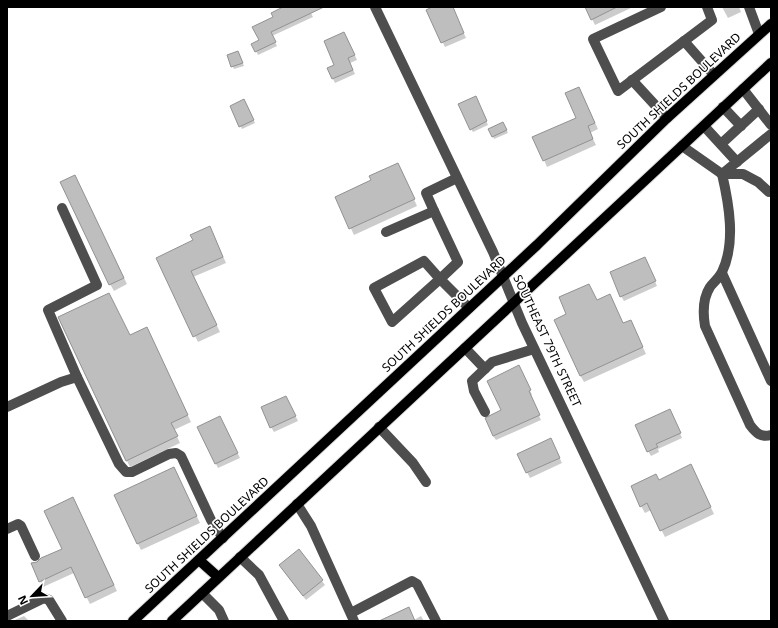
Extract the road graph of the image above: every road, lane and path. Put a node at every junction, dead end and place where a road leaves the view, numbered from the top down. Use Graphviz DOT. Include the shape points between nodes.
graph roads {
  1 [pos="376,7"];
  2 [pos="661,7"];
  3 [pos="707,7"];
  4 [pos="750,7"];
  5 [pos="771,24"];
  6 [pos="759,34"];
  7 [pos="684,41"];
  8 [pos="771,63"];
  9 [pos="714,75"];
  10 [pos="632,80"];
  11 [pos="743,89"];
  12 [pos="723,108"];
  13 [pos="759,109"];
  14 [pos="667,118"];
  15 [pos="771,125"];
  16 [pos="704,126"];
  17 [pos="741,126"];
  18 [pos="771,134"];
  19 [pos="721,144"];
  20 [pos="682,146"];
  21 [pos="737,162"];
  22 [pos="722,174"];
  23 [pos="457,178"];
  24 [pos="770,194"];
  25 [pos="62,208"];
  26 [pos="434,211"];
  27 [pos="386,232"];
  28 [pos="722,273"];
  29 [pos="503,277"];
  30 [pos="440,279"];
  31 [pos="513,302"];
  32 [pos="469,308"];
  33 [pos="465,348"];
  34 [pos="534,349"];
  35 [pos="485,369"];
  36 [pos="77,378"];
  37 [pos="771,381"];
  38 [pos="7,407"];
  39 [pos="485,412"];
  40 [pos="379,428"];
  41 [pos="768,436"];
  42 [pos="426,482"];
  43 [pos="297,504"];
  44 [pos="7,529"];
  45 [pos="223,538"];
  46 [pos="35,556"];
  47 [pos="240,557"];
  48 [pos="200,560"];
  49 [pos="218,578"];
  50 [pos="202,593"];
  51 [pos="7,616"];
  52 [pos="353,617"];
  53 [pos="62,621"];
  54 [pos="133,621"];
  55 [pos="172,621"];
  56 [pos="224,621"];
  57 [pos="284,621"];
  58 [pos="436,621"];
  59 [pos="664,621"];
  1 -- 23 [label="street, SOUTHEAST 79TH STREET"];
  2 -- 10 [label="street" via="593,39 618,91"];
  3 -- 7 [label="street" via="712,20"];
  4 -- 6 [label="street"];
  5 -- 6 [label="main road, SOUTH SHIELDS BOULEVARD"];
  6 -- 9 [label="main road, SOUTH SHIELDS BOULEVARD"];
  7 -- 9 [label="street"];
  7 -- 10 [label="street"];
  8 -- 11 [label="main road"];
  9 -- 14 [label="main road, SOUTH SHIELDS BOULEVARD"];
  10 -- 14 [label="street"];
  11 -- 12 [label="main road"];
  11 -- 13 [label="street"];
  12 -- 16 [label="main road"];
  12 -- 17 [label="street"];
  13 -- 15 [label="street"];
  13 -- 17 [label="street"];
  14 -- 29 [label="main road, SOUTH SHIELDS BOULEVARD"];
  16 -- 19 [label="street"];
  16 -- 20 [label="main road"];
  17 -- 19 [label="street"];
  18 -- 21 [label="street"];
  19 -- 21 [label="street"];
  20 -- 22 [label="street"];
  20 -- 31 [label="main road"];
  21 -- 22 [label="street"];
  22 -- 24 [label="street" via="743,174 758,182"];
  22 -- 28 [label="street" via="727,197 730,236"];
  23 -- 26 [label="street" via="426,193"];
  23 -- 29 [label="street, SOUTHEAST 79TH STREET"];
  25 -- 36 [label="street" via="97,285 48,310"];
  26 -- 27 [label="street"];
  26 -- 30 [label="street" via="458,262"];
  28 -- 37 [label="street"];
  28 -- 41 [label="street" via="709,289 705,301 703,315 706,326 750,425 760,435"];
  29 -- 31 [label="street, SOUTHEAST 79TH STREET"];
  29 -- 32 [label="main road, SOUTH SHIELDS BOULEVARD"];
  30 -- 30 [label="street" via="392,322 374,288 424,261"];
  30 -- 32 [label="street"];
  31 -- 33 [label="main road"];
  31 -- 34 [label="street, SOUTHEAST 79TH STREET"];
  32 -- 45 [label="main road, SOUTH SHIELDS BOULEVARD"];
  33 -- 35 [label="street"];
  33 -- 40 [label="main road"];
  34 -- 35 [label="street" via="492,362"];
  34 -- 59 [label="street, SOUTHEAST 79TH STREET"];
  35 -- 39 [label="street" via="472,381 474,391"];
  36 -- 38 [label="street" via="61,382"];
  36 -- 45 [label="street" via="119,464 126,472 132,472 169,454 176,453 181,456 211,520"];
  40 -- 42 [label="street" via="413,463"];
  40 -- 43 [label="main road"];
  43 -- 47 [label="main road"];
  43 -- 52 [label="street" via="311,526"];
  44 -- 46 [label="street" via="18,524 21,526"];
  45 -- 48 [label="main road, SOUTH SHIELDS BOULEVARD"];
  47 -- 49 [label="main road"];
  47 -- 57 [label="street" via="259,575"];
  48 -- 49 [label="main road"];
  48 -- 54 [label="main road, SOUTH SHIELDS BOULEVARD"];
  49 -- 50 [label="main road"];
  50 -- 55 [label="main road"];
  50 -- 56 [label="street" via="219,610"];
  51 -- 53 [label="street" via="44,598"];
  52 -- 58 [label="street" via="412,581 417,584"];
}
